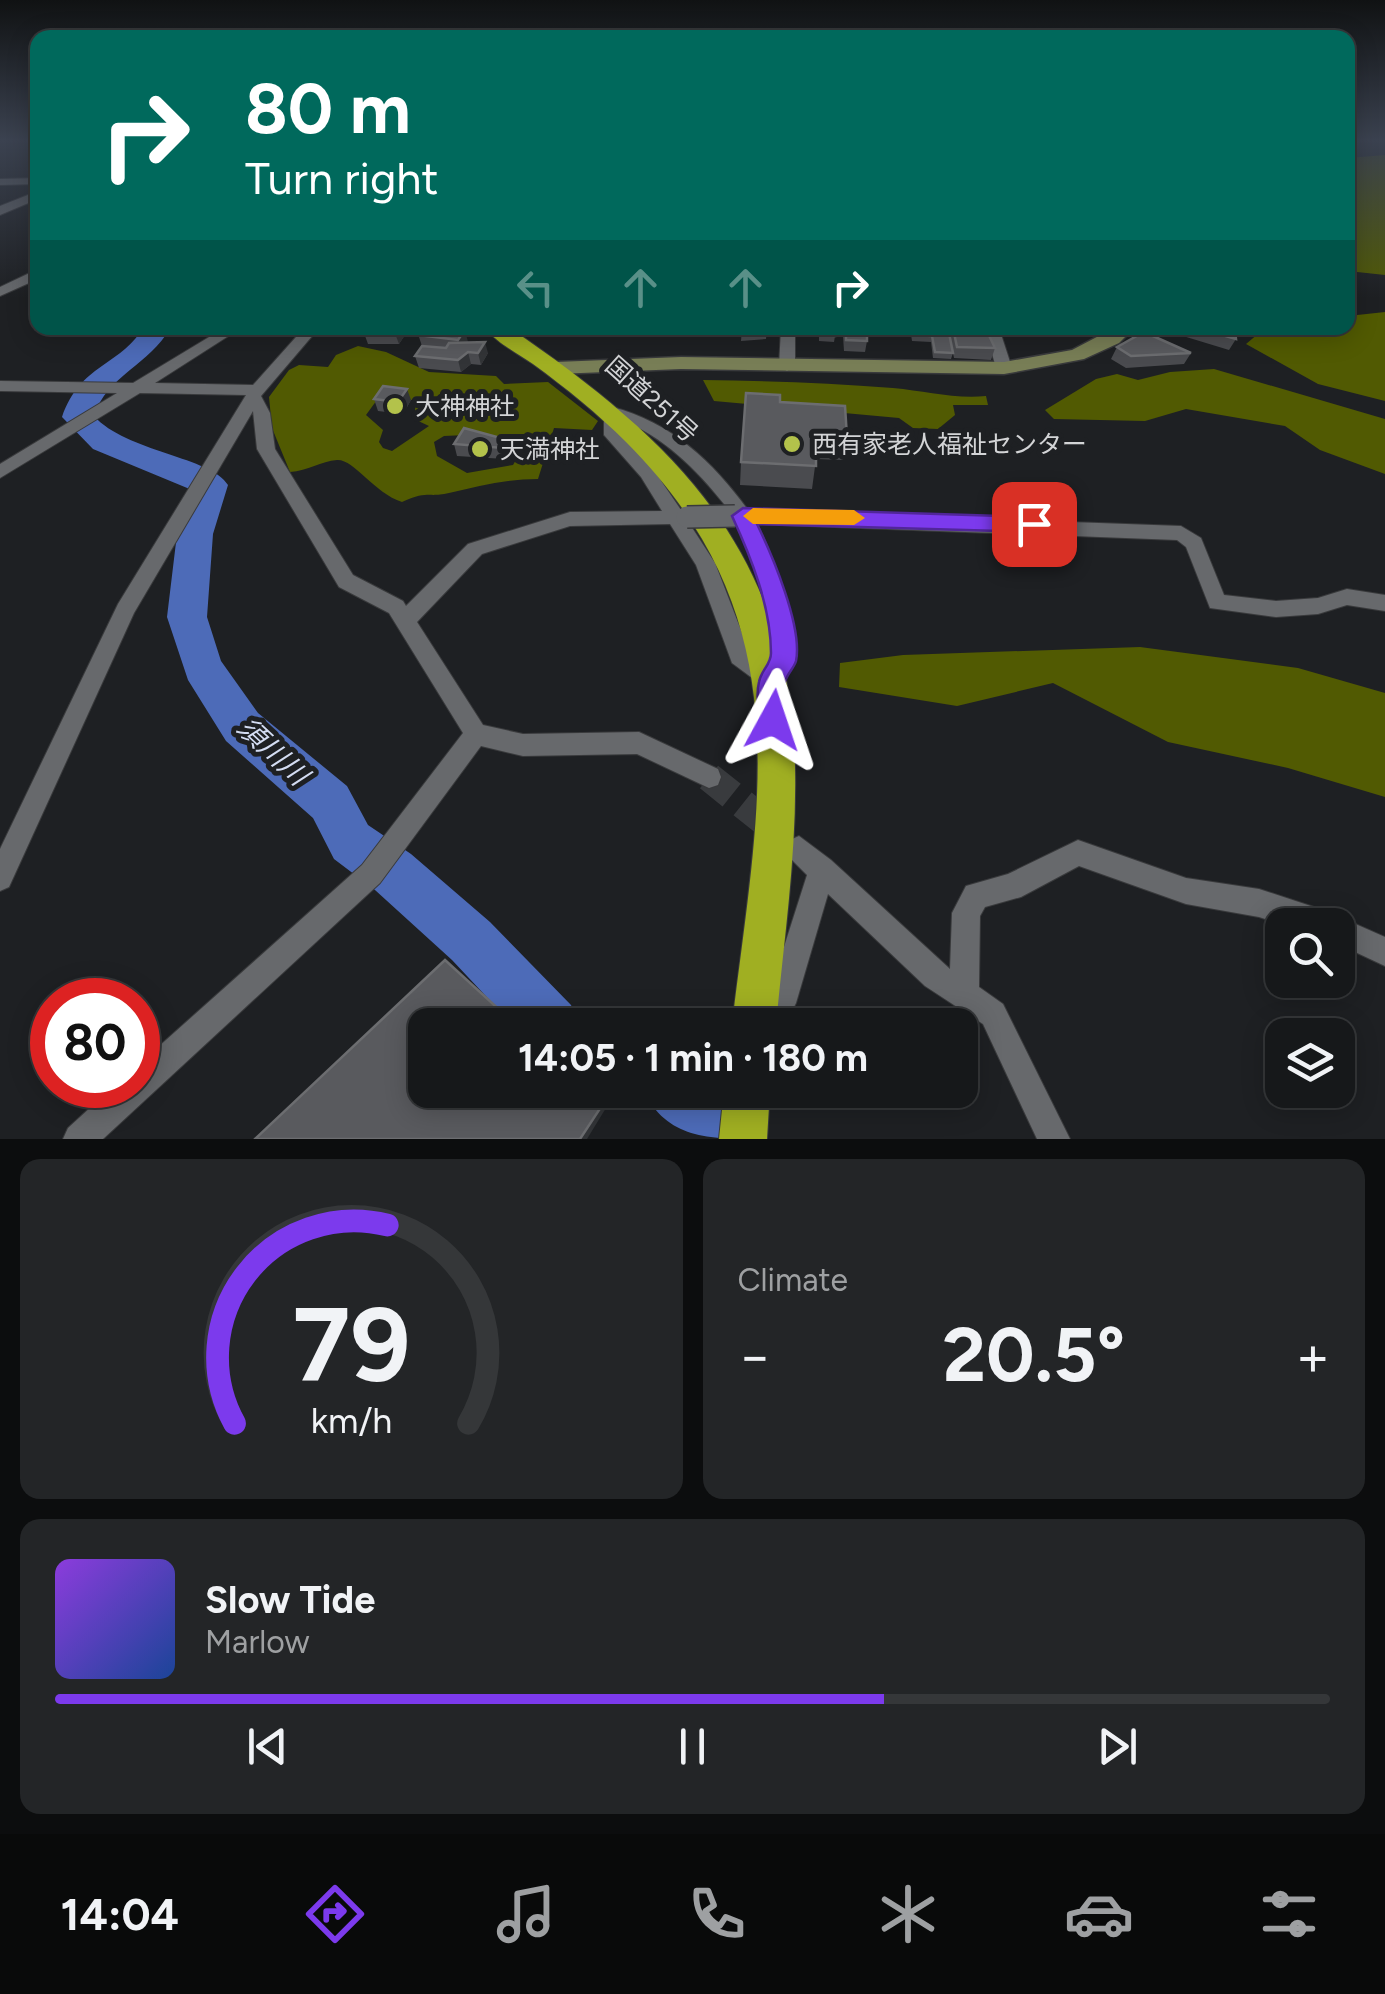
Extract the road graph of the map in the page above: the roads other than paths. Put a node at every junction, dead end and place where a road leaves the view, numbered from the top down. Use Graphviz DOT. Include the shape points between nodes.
graph roads {
  1 [pos="0,194"];
  2 [pos="30,194"];
  3 [pos="30,198"];
  4 [pos="0,212"];
  5 [pos="0,275"];
  6 [pos="30,277"];
  7 [pos="21,282"];
  8 [pos="0,292"];
  9 [pos="222,335"];
  10 [pos="306,335"];
  11 [pos="506,335"];
  12 [pos="788,335"];
  13 [pos="994,335"];
  14 [pos="1117,335"];
  15 [pos="787,366"];
  16 [pos="556,368"];
  17 [pos="1004,368"];
  18 [pos="0,386"];
  19 [pos="134,388"];
  20 [pos="255,393"];
  21 [pos="612,412"];
  22 [pos="0,472"];
  23 [pos="739,516"];
  24 [pos="682,517"];
  25 [pos="1385,603"];
  26 [pos="404,622"];
  27 [pos="771,682"];
  28 [pos="476,734"];
  29 [pos="709,777"];
  30 [pos="799,849"];
  31 [pos="822,869"];
  32 [pos="0,878"];
  33 [pos="1276,908"];
  34 [pos="1355,938"];
  35 [pos="1385,952"];
  36 [pos="964,992"];
  37 [pos="756,1008"];
  38 [pos="778,1008"];
  39 [pos="78,1139"];
  40 [pos="1054,1139"];
  1 -- 2 [label="street"];
  3 -- 4 [label="street"];
  5 -- 7 [label="street"];
  6 -- 7 [label="street"];
  7 -- 8 [label="street"];
  9 -- 19 [label="street"];
  10 -- 20 [label="street"];
  11 -- 16 [label="highway, 国道251号"];
  12 -- 15 [label="street"];
  13 -- 17 [label="street"];
  14 -- 17 [label="street" via="1077,355"];
  15 -- 16 [label="street"];
  15 -- 17 [label="street"];
  16 -- 21 [label="highway, 国道251号"];
  18 -- 19 [label="street"];
  19 -- 20 [label="street"];
  19 -- 22 [label="street"];
  20 -- 26 [label="street" via="266,449 346,582 396,607"];
  20 -- 32 [label="street" via="125,610"];
  21 -- 23 [label="street" via="650,425 710,478"];
  21 -- 24 [label="street" via="614,435"];
  21 -- 27 [label="highway, 国道251号" via="671,468 737,566"];
  23 -- 24 [label="street, bridge"];
  23 -- 25 [label="street" via="1181,533 1194,543 1217,602 1276,609 1346,597"];
  23 -- 27 [label="street" via="760,554 782,630 784,660"];
  24 -- 26 [label="street" via="570,519 475,549"];
  24 -- 27 [label="street" via="740,657"];
  26 -- 28 [label="street"];
  27 -- 37 [label="highway, 国道251号" via="776,796"];
  28 -- 29 [label="street" via="523,745 639,742"];
  28 -- 39 [label="street" via="378,864"];
  30 -- 31 [label="street"];
  31 -- 36 [label="street" via="935,976"];
  31 -- 38 [label="street"];
  33 -- 36 [label="street" via="1186,891 1078,853 976,896 966,913"];
  34 -- 35 [label="street"];
  36 -- 40 [label="street" via="993,1014"];
}
